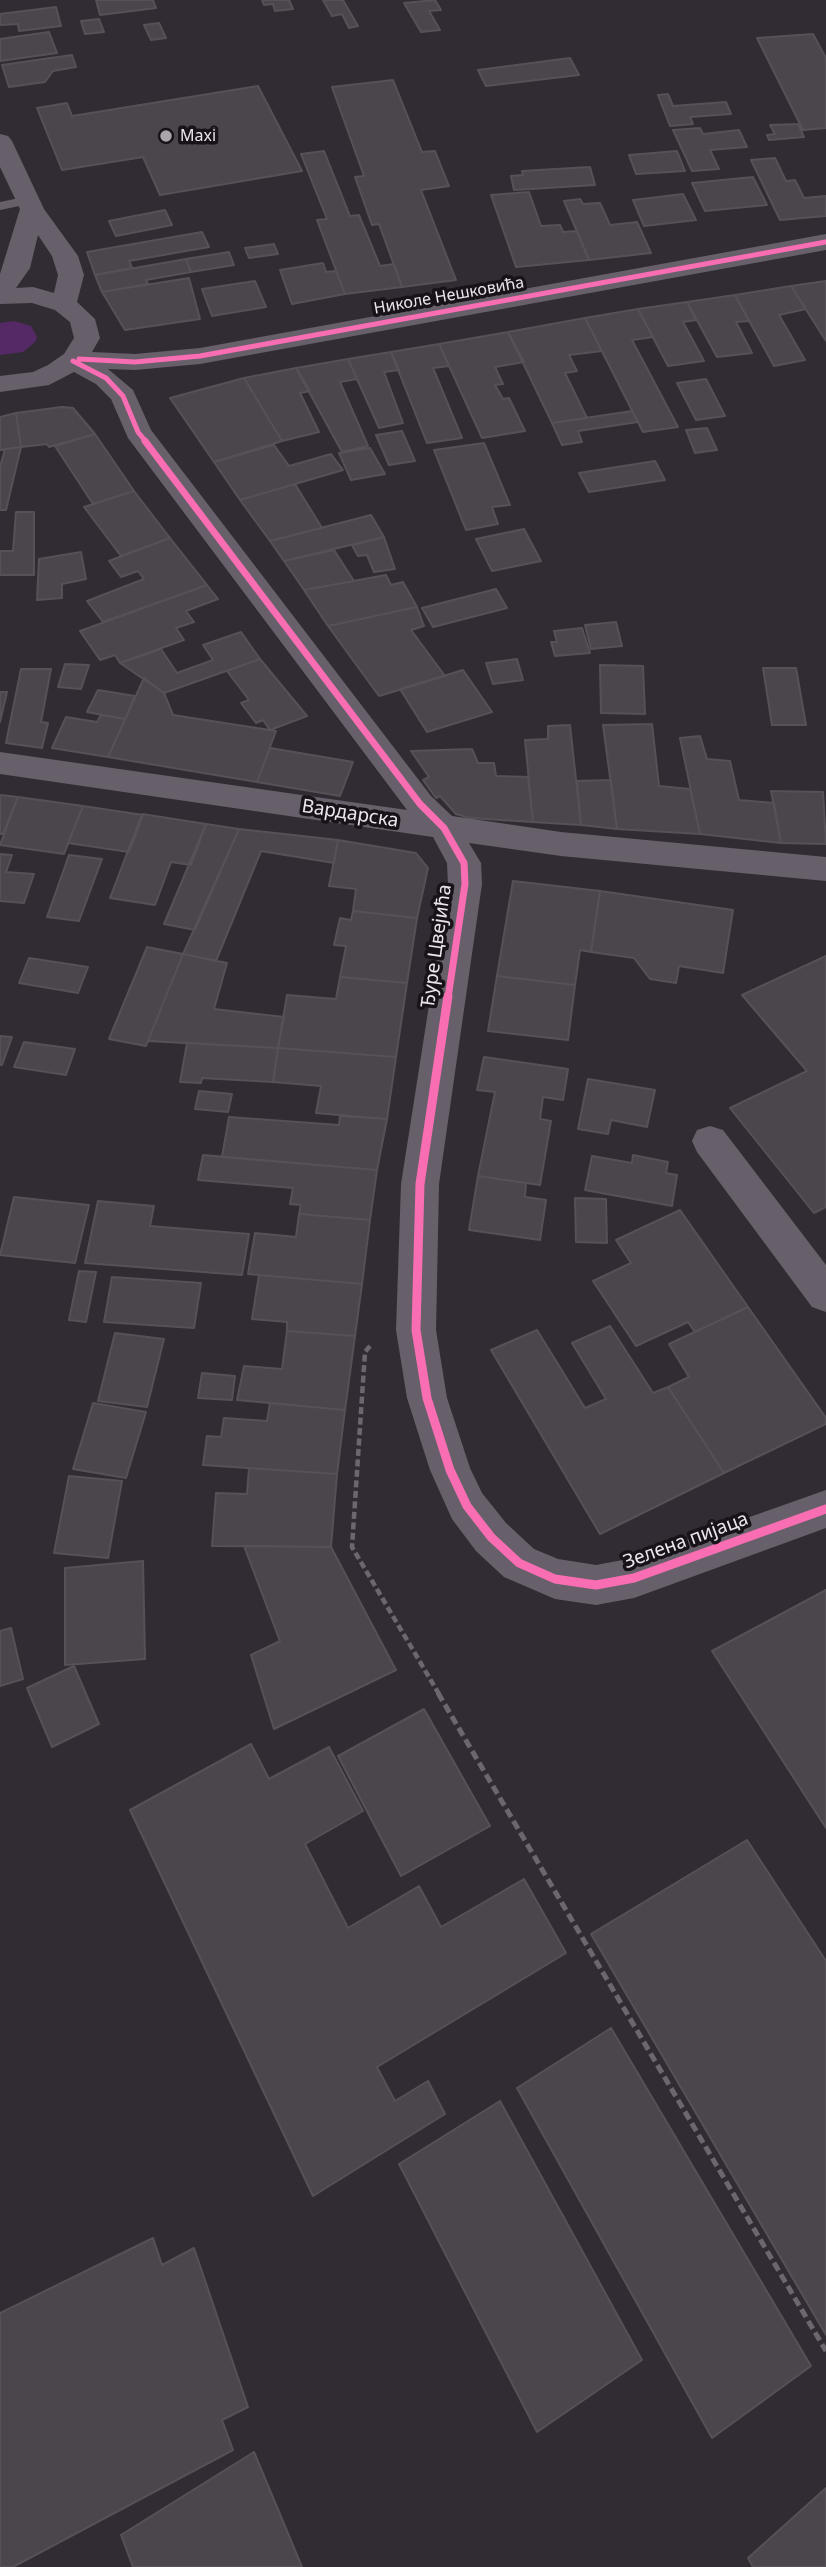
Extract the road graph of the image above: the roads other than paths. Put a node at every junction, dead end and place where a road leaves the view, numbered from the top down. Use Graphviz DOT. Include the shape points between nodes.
graph roads {
  1 [pos="0,141"];
  2 [pos="31,204"];
  3 [pos="0,206"];
  4 [pos="826,242"];
  5 [pos="0,294"];
  6 [pos="64,304"];
  7 [pos="86,328"];
  8 [pos="200,356"];
  9 [pos="74,360"];
  10 [pos="168,360"];
  11 [pos="39,379"];
  12 [pos="0,384"];
  13 [pos="134,422"];
  14 [pos="0,763"];
  15 [pos="444,828"];
  16 [pos="826,869"];
  17 [pos="710,1141"];
  18 [pos="826,1295"];
  19 [pos="826,1509"];
  20 [pos="555,1579"];
  1 -- 2 [label="street"];
  2 -- 3 [label="lane"];
  2 -- 5 [label="street" via="17,268"];
  2 -- 6 [label="street" via="65,256 71,275"];
  4 -- 8 [label="street, Николе Нешковића"];
  5 -- 6 [label="street" via="33,295"];
  6 -- 7 [label="street" via="75,310"];
  7 -- 8 [label="street, Николе Нешковића" via="141,349"];
  7 -- 9 [label="street" via="83,349"];
  8 -- 10 [label="street, Николе Нешковића"];
  9 -- 10 [label="street, Николе Нешковића"];
  9 -- 11 [label="street"];
  9 -- 13 [label="street, Ђуре Цвејића" via="106,378 123,396"];
  10 -- 13 [label="street" via="144,384"];
  11 -- 12 [label="street"];
  11 -- 13 [label="street, Ђуре Цвејића" via="81,392"];
  13 -- 15 [label="street, Ђуре Цвејића" via="420,804"];
  14 -- 15 [label="street, Вардарска"];
  15 -- 16 [label="street, Вардарска"];
  15 -- 20 [label="street, Ђуре Цвејића" via="464,863 465,884 420,1184 416,1330 427,1398 467,1506 504,1551"];
  17 -- 18 [label="street"];
  19 -- 20 [label="street, Зелена пијаца" via="614,1584 596,1586"];
}
